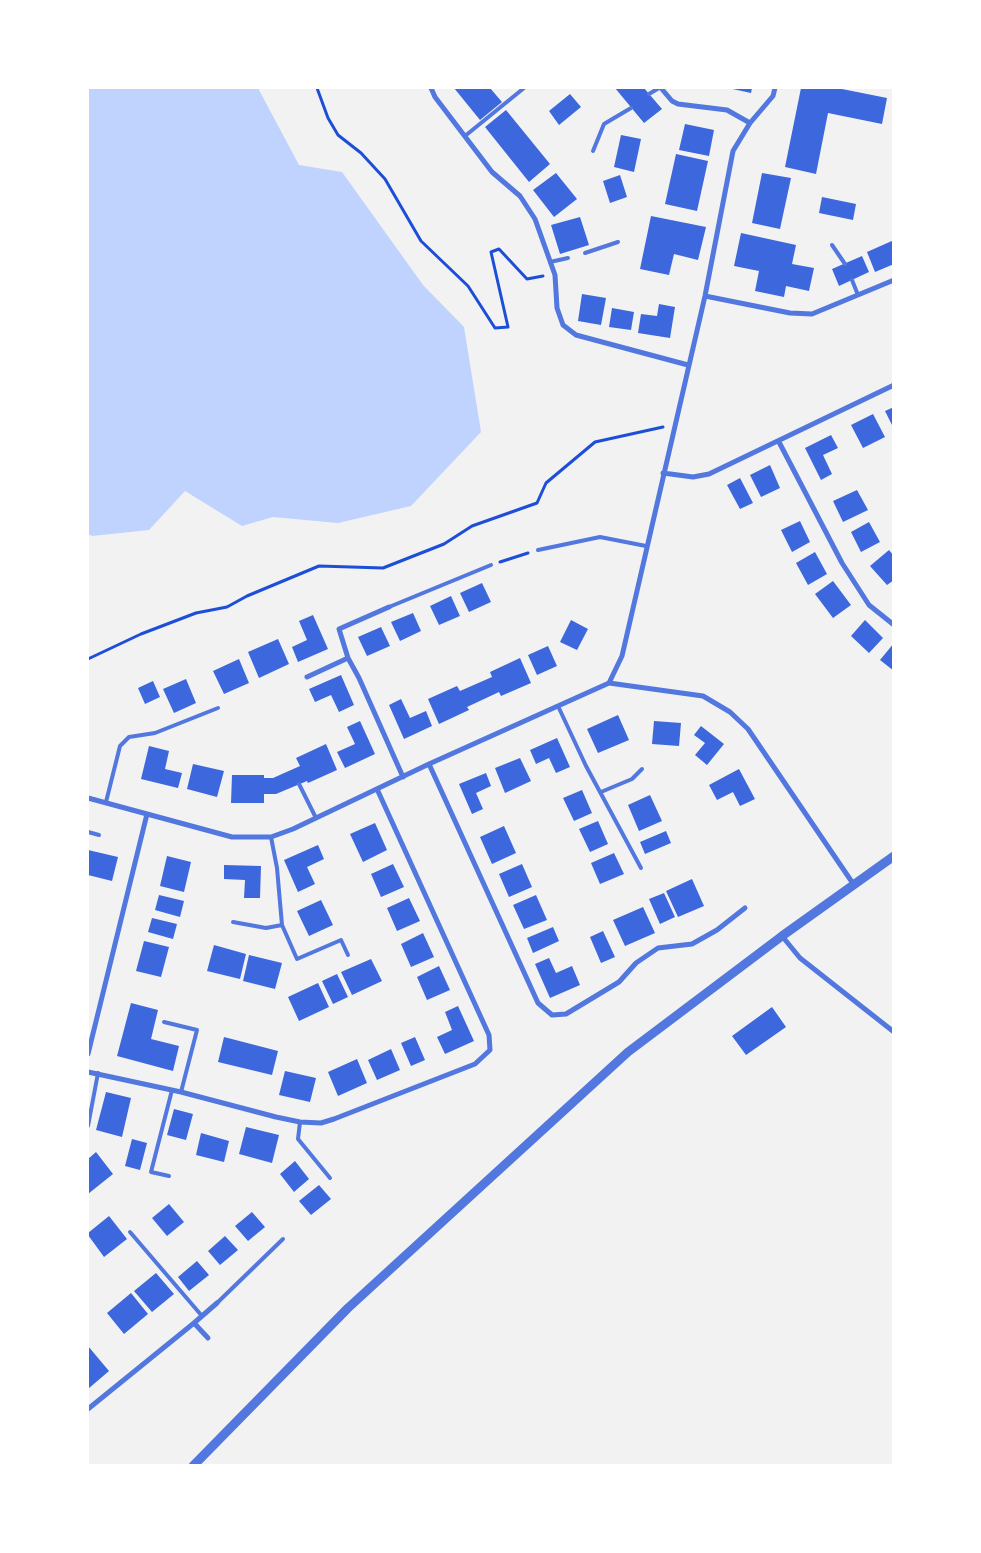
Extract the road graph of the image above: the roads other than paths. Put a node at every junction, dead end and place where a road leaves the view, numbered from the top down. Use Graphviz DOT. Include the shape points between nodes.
graph roads {
  1 [pos="431,88"];
  2 [pos="524,88"];
  3 [pos="660,88"];
  4 [pos="775,88"];
  5 [pos="649,94"];
  6 [pos="631,108"];
  7 [pos="750,123"];
  8 [pos="465,136"];
  9 [pos="593,151"];
  10 [pos="618,242"];
  11 [pos="832,245"];
  12 [pos="585,253"];
  13 [pos="568,258"];
  14 [pos="550,262"];
  15 [pos="845,264"];
  16 [pos="852,280"];
  17 [pos="894,280"];
  18 [pos="858,295"];
  19 [pos="704,296"];
  20 [pos="688,365"];
  21 [pos="894,385"];
  22 [pos="779,442"];
  23 [pos="662,473"];
  24 [pos="646,546"];
  25 [pos="538,550"];
  26 [pos="491,565"];
  27 [pos="389,606"];
  28 [pos="894,625"];
  29 [pos="348,658"];
  30 [pos="306,677"];
  31 [pos="609,683"];
  32 [pos="558,706"];
  33 [pos="218,708"];
  34 [pos="429,764"];
  35 [pos="642,769"];
  36 [pos="403,777"];
  37 [pos="299,784"];
  38 [pos="377,789"];
  39 [pos="601,792"];
  40 [pos="88,798"];
  41 [pos="106,802"];
  42 [pos="147,814"];
  43 [pos="316,818"];
  44 [pos="88,832"];
  45 [pos="99,835"];
  46 [pos="271,837"];
  47 [pos="894,856"];
  48 [pos="641,868"];
  49 [pos="854,885"];
  50 [pos="744,908"];
  51 [pos="234,922"];
  52 [pos="282,925"];
  53 [pos="782,936"];
  54 [pos="348,955"];
  55 [pos="164,1022"];
  56 [pos="894,1032"];
  57 [pos="88,1054"];
  58 [pos="88,1072"];
  59 [pos="98,1073"];
  60 [pos="172,1090"];
  61 [pos="181,1092"];
  62 [pos="300,1122"];
  63 [pos="88,1126"];
  64 [pos="169,1176"];
  65 [pos="330,1178"];
  66 [pos="130,1232"];
  67 [pos="283,1239"];
  68 [pos="217,1303"];
  69 [pos="202,1316"];
  70 [pos="194,1323"];
  71 [pos="208,1338"];
  72 [pos="88,1409"];
  73 [pos="193,1466"];
  1 -- 8 [label="street"];
  2 -- 8 [label="lane"];
  3 -- 5 [label="lane"];
  3 -- 7 [label="street" via="678,104 727,110"];
  4 -- 7 [label="street" via="773,96"];
  6 -- 9 [label="lane" via="604,124"];
  7 -- 19 [label="street" via="732,151"];
  8 -- 14 [label="street" via="492,172 520,196 535,219"];
  10 -- 12 [label="lane"];
  11 -- 15 [label="lane"];
  13 -- 14 [label="lane"];
  14 -- 20 [label="street" via="563,325 576,335"];
  16 -- 18 [label="lane"];
  17 -- 18 [label="street"];
  18 -- 19 [label="street" via="812,314 790,313"];
  19 -- 20 [label="street"];
  20 -- 23 [label="street"];
  21 -- 22 [label="street"];
  22 -- 23 [label="street" via="709,474 693,477"];
  22 -- 28 [label="street" via="842,563 870,605"];
  23 -- 24 [label="street"];
  24 -- 25 [label="lane" via="600,537"];
  24 -- 31 [label="street" via="622,656"];
  26 -- 27 [label="lane"];
  27 -- 29 [label="street" via="339,629"];
  29 -- 30 [label="street"];
  29 -- 36 [label="street"];
  31 -- 32 [label="street"];
  31 -- 49 [label="street" via="703,696 730,712 748,730"];
  32 -- 34 [label="street"];
  32 -- 39 [label="lane"];
  33 -- 41 [label="lane" via="155,734 129,737 120,746"];
  34 -- 36 [label="street"];
  34 -- 50 [label="street" via="538,1004 552,1015 566,1014 619,982 658,948 692,944 717,930"];
  35 -- 39 [label="lane" via="632,779"];
  36 -- 38 [label="street"];
  37 -- 43 [label="lane"];
  38 -- 43 [label="street"];
  38 -- 62 [label="street" via="489,1034 490,1050 475,1064 334,1120"];
  39 -- 48 [label="lane"];
  40 -- 41 [label="street"];
  41 -- 42 [label="street"];
  42 -- 46 [label="street" via="232,837"];
  42 -- 57 [label="street"];
  43 -- 46 [label="street"];
  44 -- 45 [label="lane"];
  46 -- 52 [label="lane"];
  47 -- 49 [label="street"];
  49 -- 53 [label="street"];
  51 -- 52 [label="lane" via="266,928"];
  52 -- 54 [label="lane" via="297,959 341,940"];
  53 -- 56 [label="street" via="800,958"];
  53 -- 73 [label="street" via="628,1052 348,1308"];
  55 -- 61 [label="lane" via="197,1030"];
  58 -- 59 [label="street"];
  59 -- 60 [label="street"];
  59 -- 63 [label="lane"];
  60 -- 61 [label="street"];
  60 -- 64 [label="lane" via="151,1172"];
  61 -- 62 [label="street"];
  62 -- 65 [label="lane" via="298,1139"];
  66 -- 69 [label="lane"];
  67 -- 68 [label="lane"];
  68 -- 69 [label="street"];
  69 -- 70 [label="street"];
  70 -- 71 [label="street"];
  70 -- 72 [label="street"];
}
